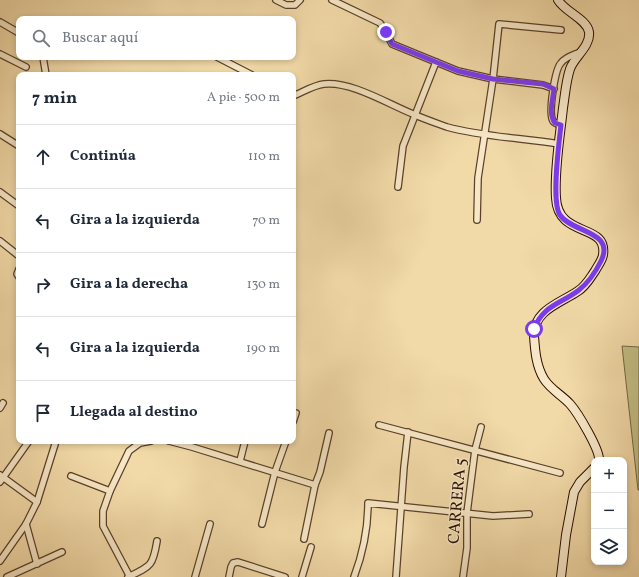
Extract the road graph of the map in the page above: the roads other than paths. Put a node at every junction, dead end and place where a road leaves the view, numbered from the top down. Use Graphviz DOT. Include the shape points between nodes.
graph roads {
  1 [pos="276,0"];
  2 [pos="300,0"];
  3 [pos="332,0"];
  4 [pos="558,0"];
  5 [pos="0,22"];
  6 [pos="561,30"];
  7 [pos="16,31"];
  8 [pos="580,52"];
  9 [pos="0,54"];
  10 [pos="44,60"];
  11 [pos="223,60"];
  12 [pos="436,62"];
  13 [pos="26,67"];
  14 [pos="46,72"];
  15 [pos="246,72"];
  16 [pos="493,79"];
  17 [pos="554,89"];
  18 [pos="296,95"];
  19 [pos="414,115"];
  20 [pos="561,125"];
  21 [pos="0,134"];
  22 [pos="484,134"];
  23 [pos="16,144"];
  24 [pos="559,144"];
  25 [pos="398,187"];
  26 [pos="0,192"];
  27 [pos="16,204"];
  28 [pos="477,220"];
  29 [pos="1,243"];
  30 [pos="16,254"];
  31 [pos="379,425"];
  32 [pos="481,427"];
  33 [pos="329,432"];
  34 [pos="408,432"];
  35 [pos="27,444"];
  36 [pos="55,444"];
  37 [pos="139,444"];
  38 [pos="180,444"];
  39 [pos="244,444"];
  40 [pos="285,444"];
  41 [pos="475,450"];
  42 [pos="600,457"];
  43 [pos="240,461"];
  44 [pos="591,471"];
  45 [pos="275,472"];
  46 [pos="560,473"];
  47 [pos="72,476"];
  48 [pos="1,478"];
  49 [pos="315,485"];
  50 [pos="110,491"];
  51 [pos="37,502"];
  52 [pos="401,506"];
  53 [pos="467,513"];
  54 [pos="529,514"];
  55 [pos="26,524"];
  56 [pos="210,524"];
  57 [pos="262,524"];
  58 [pos="304,539"];
  59 [pos="157,541"];
  60 [pos="311,547"];
  61 [pos="62,552"];
  62 [pos="0,561"];
  63 [pos="37,564"];
  64 [pos="7,577"];
  65 [pos="129,577"];
  66 [pos="195,577"];
  67 [pos="229,577"];
  68 [pos="285,577"];
  69 [pos="302,577"];
  70 [pos="354,577"];
  71 [pos="396,577"];
  72 [pos="464,577"];
  73 [pos="561,577"];
  1 -- 2 [label="street" via="286,5 295,5"];
  3 -- 12 [label="street" via="380,23 392,44"];
  4 -- 8 [label="main road" via="561,6 588,29 589,38"];
  5 -- 7 [label="street"];
  6 -- 16 [label="street" via="499,24"];
  8 -- 17 [label="street" via="560,63"];
  8 -- 20 [label="main road" via="570,67"];
  9 -- 13 [label="street"];
  10 -- 14 [label="street"];
  11 -- 15 [label="street"];
  12 -- 16 [label="street" via="458,71"];
  12 -- 19 [label="street"];
  16 -- 17 [label="street" via="543,84"];
  16 -- 22 [label="street"];
  17 -- 20 [label="street" via="552,118 555,123"];
  18 -- 19 [label="street" via="322,84 332,84 368,94"];
  19 -- 22 [label="street" via="448,127"];
  19 -- 25 [label="street" via="403,146"];
  20 -- 24 [label="main road"];
  21 -- 23 [label="street"];
  22 -- 24 [label="street"];
  22 -- 28 [label="street" via="478,178"];
  24 -- 42 [label="main road" via="557,210 568,223 600,238 603,255 586,285 542,313 534,329 536,356 544,379 550,388 571,405"];
  26 -- 27 [label="street"];
  29 -- 30 [label="street"];
  31 -- 34 [label="street"];
  32 -- 41 [label="street, CARRERA 5"];
  33 -- 49 [label="street"];
  34 -- 41 [label="street"];
  34 -- 52 [label="street"];
  35 -- 48 [label="street"];
  36 -- 51 [label="street"];
  37 -- 50 [label="street" via="129,451"];
  38 -- 43 [label="street"];
  39 -- 43 [label="street"];
  40 -- 45 [label="street"];
  41 -- 46 [label="street"];
  41 -- 53 [label="street, CARRERA 5"];
  43 -- 45 [label="street"];
  44 -- 73 [label="main road" via="574,492"];
  45 -- 49 [label="street"];
  45 -- 57 [label="street"];
  47 -- 50 [label="street"];
  48 -- 51 [label="street"];
  49 -- 58 [label="street"];
  50 -- 65 [label="street" via="103,512 103,526"];
  51 -- 55 [label="street"];
  52 -- 53 [label="street"];
  52 -- 70 [label="street" via="368,503 363,549"];
  52 -- 71 [label="street"];
  53 -- 54 [label="street" via="499,516"];
  53 -- 72 [label="street, CARRERA 5"];
  55 -- 62 [label="street"];
  55 -- 63 [label="street"];
  56 -- 66 [label="street"];
  59 -- 65 [label="street" via="154,560 147,568"];
  60 -- 69 [label="street"];
  61 -- 63 [label="street"];
  63 -- 64 [label="street"];
  67 -- 68 [label="street" via="233,563 238,562"];
}
